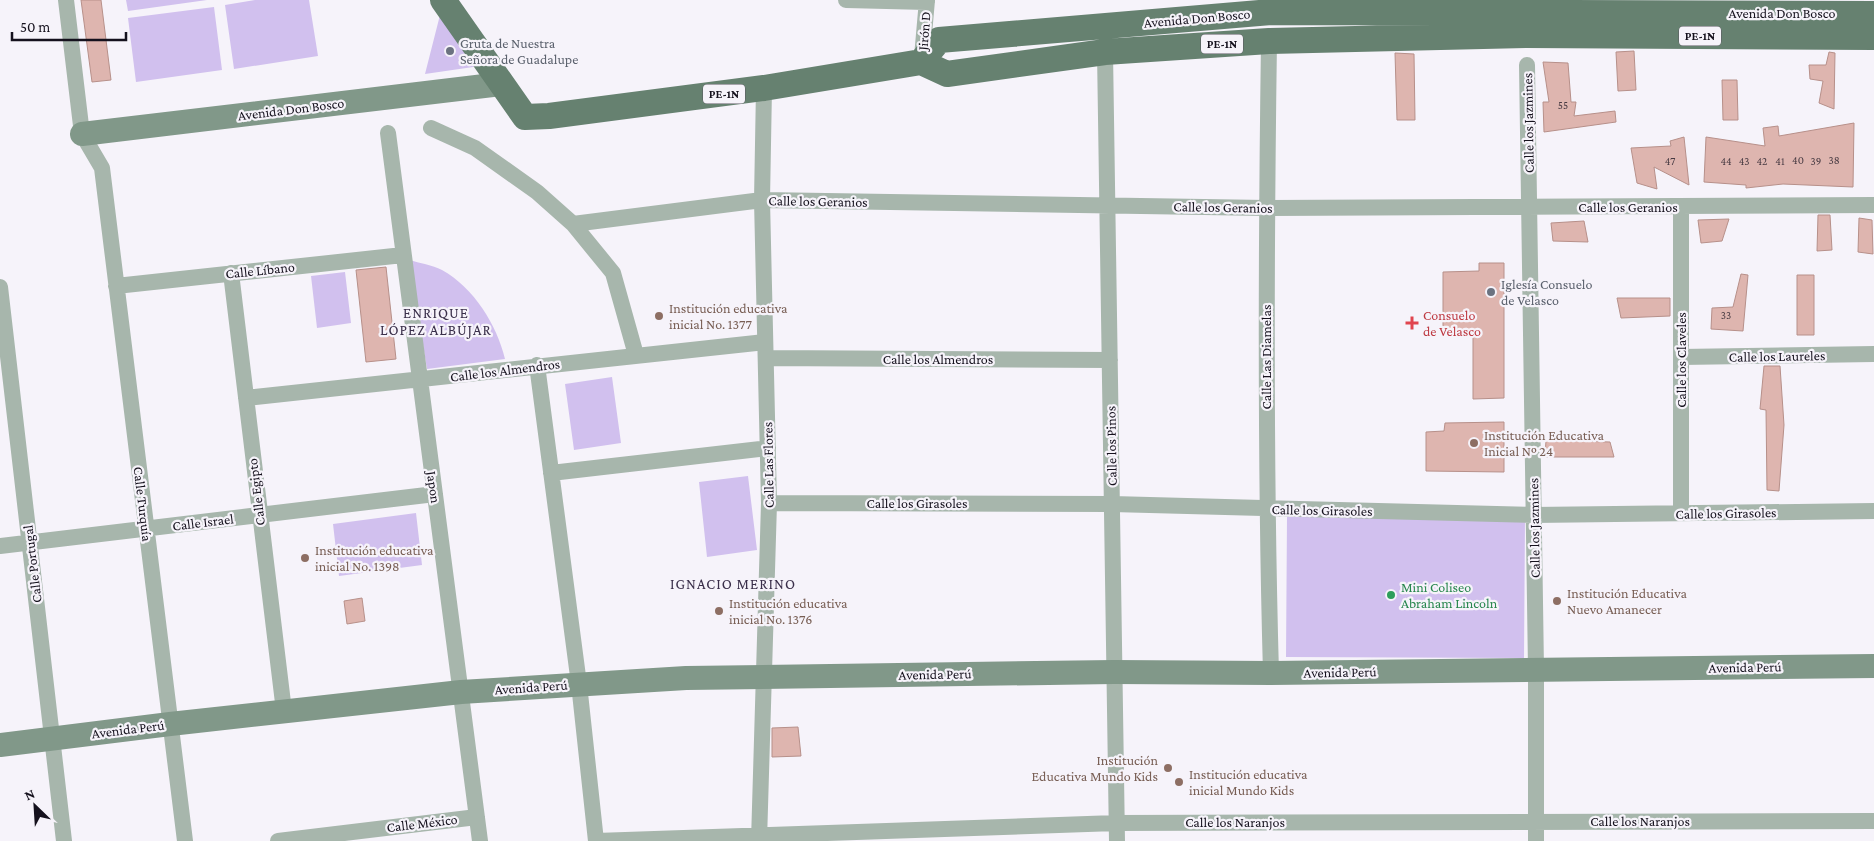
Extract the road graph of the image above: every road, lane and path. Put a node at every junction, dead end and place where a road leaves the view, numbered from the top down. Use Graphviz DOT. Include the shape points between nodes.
graph roads {
  1 [pos="66,0"];
  2 [pos="443,0"];
  3 [pos="846,0"];
  4 [pos="926,1"];
  5 [pos="1231,7"];
  6 [pos="1874,14"];
  7 [pos="1526,23"];
  8 [pos="1874,37"];
  9 [pos="1269,41"];
  10 [pos="1105,52"];
  11 [pos="922,62"];
  12 [pos="1527,65"];
  13 [pos="500,84"];
  14 [pos="764,88"];
  15 [pos="431,128"];
  16 [pos="82,134"];
  17 [pos="388,134"];
  18 [pos="762,200"];
  19 [pos="1108,205"];
  20 [pos="1874,205"];
  21 [pos="1529,207"];
  22 [pos="1681,207"];
  23 [pos="1266,208"];
  24 [pos="574,224"];
  25 [pos="403,255"];
  26 [pos="231,273"];
  27 [pos="116,286"];
  28 [pos="0,287"];
  29 [pos="766,350"];
  30 [pos="1874,354"];
  31 [pos="636,355"];
  32 [pos="1681,357"];
  33 [pos="1110,360"];
  34 [pos="537,365"];
  35 [pos="420,381"];
  36 [pos="246,398"];
  37 [pos="768,448"];
  38 [pos="551,473"];
  39 [pos="435,494"];
  40 [pos="769,503"];
  41 [pos="1112,504"];
  42 [pos="1266,509"];
  43 [pos="1874,511"];
  44 [pos="1681,513"];
  45 [pos="259,515"];
  46 [pos="1533,515"];
  47 [pos="146,528"];
  48 [pos="30,542"];
  49 [pos="0,546"];
  50 [pos="1874,666"];
  51 [pos="1536,669"];
  52 [pos="1114,672"];
  53 [pos="1271,673"];
  54 [pos="764,676"];
  55 [pos="579,684"];
  56 [pos="461,692"];
  57 [pos="284,711"];
  58 [pos="170,724"];
  59 [pos="52,738"];
  60 [pos="0,745"];
  61 [pos="477,817"];
  62 [pos="1536,821"];
  63 [pos="1874,821"];
  64 [pos="1116,822"];
  65 [pos="759,838"];
  66 [pos="64,841"];
  67 [pos="185,841"];
  68 [pos="278,841"];
  69 [pos="480,841"];
  70 [pos="596,841"];
  71 [pos="1117,841"];
  72 [pos="1536,841"];
  1 -- 16 [label="street"];
  2 -- 13 [label="main road, PE-1N"];
  3 -- 4 [label="street"];
  4 -- 11 [label="street, Jirón D"];
  5 -- 7 [label="main road, Avenida Don Bosco / PE-1N" via="1272,12"];
  5 -- 11 [label="main road, Avenida Don Bosco / PE-1N" via="939,40"];
  6 -- 7 [label="main road, Avenida Don Bosco / PE-1N"];
  7 -- 8 [label="main road, Avenida Don Bosco / PE-1N"];
  7 -- 9 [label="main road, Avenida Don Bosco / PE-1N"];
  9 -- 10 [label="main road, Avenida Don Bosco / PE-1N"];
  9 -- 23 [label="street, Calle Las Diamelas"];
  10 -- 11 [label="main road, Avenida Don Bosco / PE-1N" via="947,74"];
  10 -- 19 [label="street, Calle los Pinos"];
  11 -- 14 [label="main road, PE-1N"];
  12 -- 21 [label="street, Calle los Jazmines"];
  13 -- 14 [label="main road, PE-1N" via="525,117"];
  13 -- 16 [label="street, Avenida Don Bosco"];
  14 -- 18 [label="street, Calle Las Flores"];
  15 -- 24 [label="street" via="475,148 537,192"];
  16 -- 27 [label="street, Calle Turquía" via="102,168"];
  17 -- 25 [label="street, Japon"];
  18 -- 19 [label="street, Calle los Geranios"];
  18 -- 24 [label="street, Calle los Geranios"];
  18 -- 29 [label="street, Calle Las Flores"];
  19 -- 23 [label="street, Calle los Geranios"];
  19 -- 33 [label="street, Calle los Pinos"];
  20 -- 22 [label="street, Calle los Geranios"];
  21 -- 22 [label="street, Calle los Geranios"];
  21 -- 23 [label="street, Calle los Geranios"];
  21 -- 46 [label="street, Calle los Jazmines"];
  22 -- 32 [label="street, Calle los Claveles"];
  23 -- 42 [label="street, Calle Las Diamelas"];
  24 -- 31 [label="street" via="613,274"];
  25 -- 26 [label="street, Calle Líbano"];
  25 -- 35 [label="street, Japon"];
  26 -- 27 [label="street, Calle Líbano"];
  26 -- 36 [label="street, Calle Egipto"];
  27 -- 47 [label="street, Calle Turquía"];
  28 -- 48 [label="street, Calle Portugal"];
  29 -- 31 [label="street, Calle los Almendros"];
  29 -- 33 [label="street, Calle los Almendros"];
  29 -- 37 [label="street, Calle Las Flores"];
  30 -- 32 [label="street, Calle los Laureles"];
  31 -- 34 [label="street, Calle los Almendros"];
  32 -- 44 [label="street, Calle los Claveles"];
  33 -- 41 [label="street, Calle los Pinos"];
  34 -- 35 [label="street, Calle los Almendros"];
  34 -- 38 [label="street"];
  35 -- 36 [label="street, Calle los Almendros"];
  35 -- 39 [label="street, Japon"];
  36 -- 45 [label="street, Calle Egipto"];
  37 -- 38 [label="street"];
  37 -- 40 [label="street, Calle Las Flores"];
  38 -- 55 [label="street"];
  39 -- 45 [label="street, Calle Israel"];
  39 -- 56 [label="street, Japon"];
  40 -- 41 [label="street, Calle los Girasoles"];
  40 -- 54 [label="street, Calle Las Flores"];
  41 -- 42 [label="street, Calle los Girasoles"];
  41 -- 52 [label="street, Calle los Pinos"];
  42 -- 46 [label="street, Calle los Girasoles"];
  42 -- 53 [label="street, Calle Las Diamelas"];
  43 -- 44 [label="street, Calle los Girasoles"];
  44 -- 46 [label="street, Calle los Girasoles"];
  45 -- 47 [label="street, Calle Israel"];
  45 -- 57 [label="street, Calle Egipto"];
  46 -- 51 [label="street, Calle los Jazmines"];
  47 -- 48 [label="street, Calle Israel"];
  47 -- 58 [label="street, Calle Turquía"];
  48 -- 49 [label="street, Calle Israel"];
  48 -- 59 [label="street, Calle Portugal"];
  50 -- 51 [label="street, Avenida Perú"];
  51 -- 53 [label="street, Avenida Perú"];
  51 -- 62 [label="street, Calle los Jazmines"];
  52 -- 53 [label="street, Avenida Perú"];
  52 -- 54 [label="street, Avenida Perú"];
  52 -- 64 [label="street, Calle los Pinos"];
  54 -- 55 [label="street, Avenida Perú"];
  54 -- 65 [label="street, Calle Las Flores"];
  55 -- 56 [label="street, Avenida Perú"];
  55 -- 70 [label="street"];
  56 -- 57 [label="street, Avenida Perú"];
  56 -- 61 [label="street, Japon"];
  57 -- 58 [label="street, Avenida Perú"];
  58 -- 59 [label="street, Avenida Perú"];
  58 -- 67 [label="street, Calle Turquía"];
  59 -- 60 [label="street, Avenida Perú"];
  59 -- 66 [label="street, Calle Portugal"];
  61 -- 68 [label="street, Calle México"];
  61 -- 69 [label="street, Japon"];
  62 -- 63 [label="street, Calle los Naranjos"];
  62 -- 64 [label="street, Calle los Naranjos"];
  62 -- 72 [label="street, Calle los Jazmines"];
  64 -- 65 [label="street, Calle los Naranjos"];
  64 -- 71 [label="street, Calle los Pinos"];
  65 -- 70 [label="street, Calle los Naranjos"];
}
